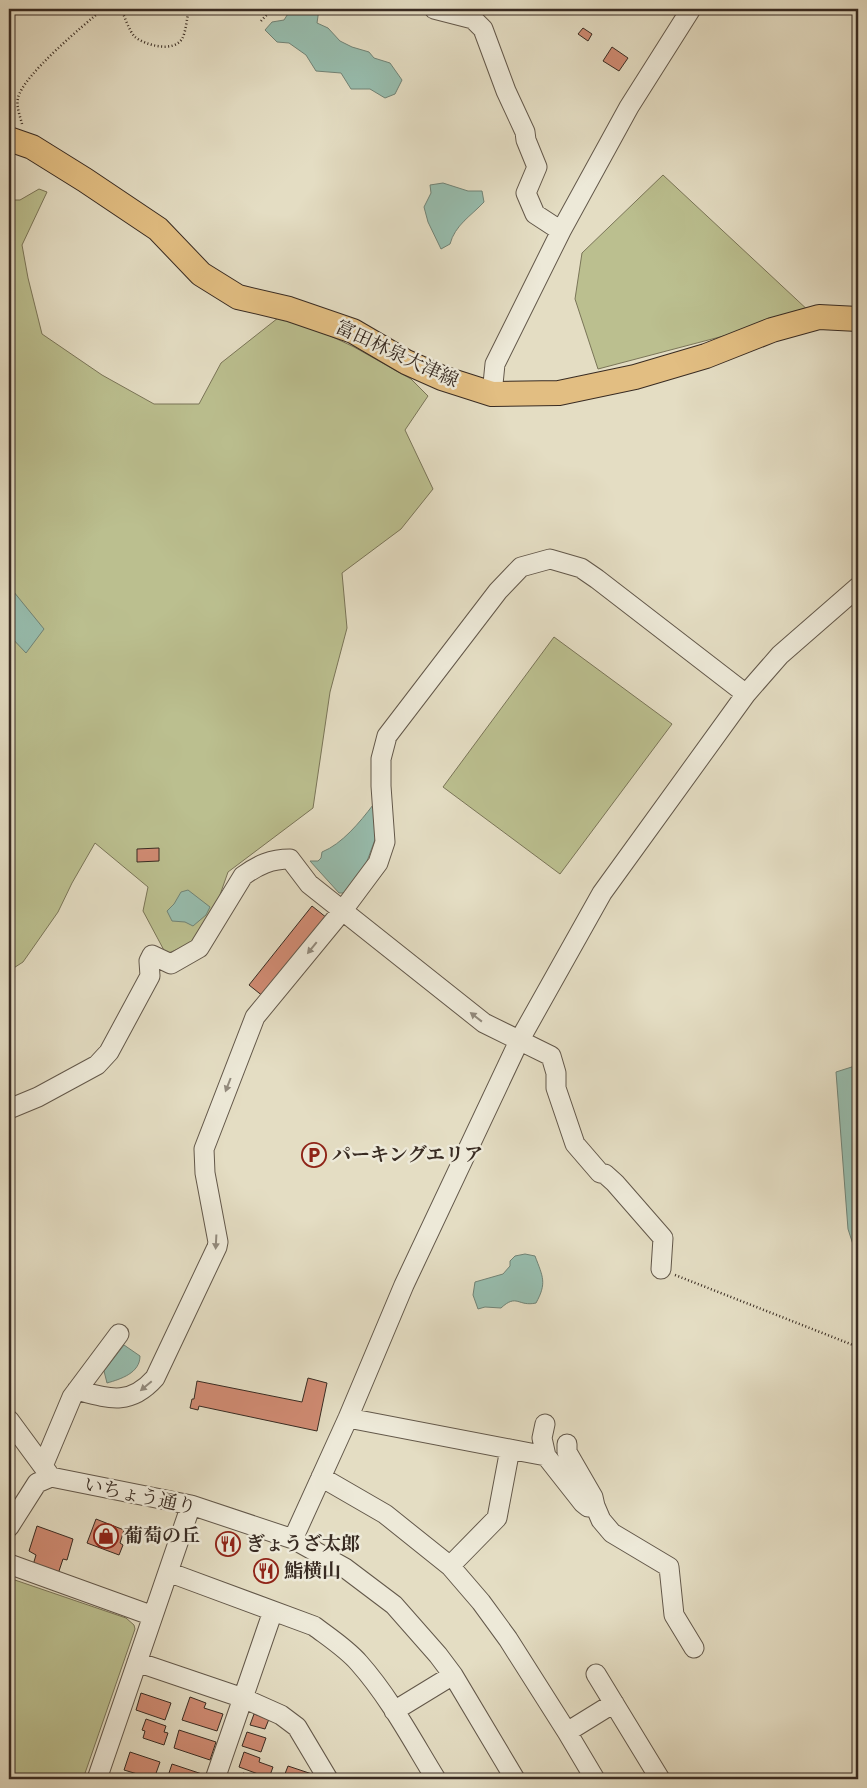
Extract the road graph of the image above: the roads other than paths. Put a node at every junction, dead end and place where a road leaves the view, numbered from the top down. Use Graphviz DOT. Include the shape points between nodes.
graph roads {
  1 [pos="434,9"];
  2 [pos="692,9"];
  3 [pos="13,141"];
  4 [pos="561,231"];
  5 [pos="858,319"];
  6 [pos="492,394"];
  7 [pos="858,587"];
  8 [pos="746,694"];
  9 [pos="342,910"];
  10 [pos="519,1040"];
  11 [pos="9,1109"];
  12 [pos="661,1269"];
  13 [pos="119,1334"];
  14 [pos="78,1390"];
  15 [pos="348,1418"];
  16 [pos="9,1420"];
  17 [pos="545,1424"];
  18 [pos="567,1444"];
  19 [pos="510,1449"];
  20 [pos="546,1456"];
  21 [pos="47,1471"];
  22 [pos="321,1477"];
  23 [pos="191,1505"];
  24 [pos="595,1506"];
  25 [pos="9,1528"];
  26 [pos="293,1539"];
  27 [pos="9,1564"];
  28 [pos="450,1566"];
  29 [pos="168,1572"];
  30 [pos="273,1611"];
  31 [pos="153,1616"];
  32 [pos="694,1648"];
  33 [pos="137,1662"];
  34 [pos="596,1674"];
  35 [pos="453,1676"];
  36 [pos="243,1698"];
  37 [pos="614,1703"];
  38 [pos="394,1711"];
  39 [pos="567,1732"];
  40 [pos="97,1779"];
  41 [pos="216,1779"];
  42 [pos="328,1779"];
  43 [pos="436,1779"];
  44 [pos="515,1779"];
  45 [pos="595,1779"];
  46 [pos="660,1779"];
  1 -- 4 [label="street" via="473,19 483,29 537,167 526,193 535,214"];
  2 -- 4 [label="street" via="629,107"];
  3 -- 6 [label="main road, 富田林泉大津線" via="32,147 158,229 201,274 238,297 289,309 354,331 406,362"];
  4 -- 6 [label="street" via="495,364"];
  5 -- 6 [label="main road, 富田林泉大津線" via="819,317 772,330 680,364 559,393"];
  7 -- 8 [label="street" via="780,655"];
  8 -- 9 [label="street" via="581,568 550,559 521,567 498,591 387,736 381,759 385,842 378,863"];
  8 -- 10 [label="street" via="602,893"];
  10 -- 9 [label="street, one-way" via="484,1023"];
  9 -- 11 [label="street" via="309,884 290,859 277,859 254,868 243,876 198,948 171,964 152,955 150,976 110,1052 98,1065"];
  9 -- 14 [label="street, one-way" via="255,1017 204,1149 217,1247 155,1378 143,1390 128,1397 110,1399"];
  10 -- 12 [label="street" via="551,1056 556,1088 575,1144 600,1173 615,1182 663,1238"];
  10 -- 15 [label="street" via="404,1285"];
  13 -- 14 [label="street"];
  14 -- 21 [label="street" via="67,1405"];
  15 -- 19 [label="street"];
  15 -- 22 [label="street"];
  16 -- 21 [label="street"];
  17 -- 20 [label="street" via="542,1438"];
  18 -- 24 [label="street" via="567,1452"];
  19 -- 20 [label="street"];
  19 -- 28 [label="street" via="497,1518"];
  20 -- 24 [label="street" via="583,1503 588,1507"];
  21 -- 23 [label="street, いちょう通り"];
  21 -- 25 [label="street"];
  22 -- 26 [label="street"];
  22 -- 28 [label="street" via="386,1514"];
  23 -- 26 [label="street, いちょう通り"];
  23 -- 29 [label="street"];
  24 -- 32 [label="street" via="612,1533 669,1567 674,1615"];
  26 -- 35 [label="street, いちょう通り" via="345,1568 394,1605 438,1654"];
  27 -- 31 [label="street"];
  28 -- 39 [label="street" via="508,1639"];
  29 -- 30 [label="street"];
  29 -- 31 [label="street"];
  30 -- 36 [label="street"];
  30 -- 38 [label="street" via="314,1626 334,1642 358,1662"];
  31 -- 33 [label="street"];
  33 -- 36 [label="street"];
  33 -- 40 [label="street"];
  34 -- 37 [label="street"];
  35 -- 38 [label="street"];
  35 -- 44 [label="street, いちょう通り"];
  36 -- 41 [label="street"];
  36 -- 42 [label="street" via="281,1715 297,1727"];
  37 -- 39 [label="street"];
  37 -- 46 [label="street"];
  38 -- 43 [label="street"];
  39 -- 45 [label="street"];
}
